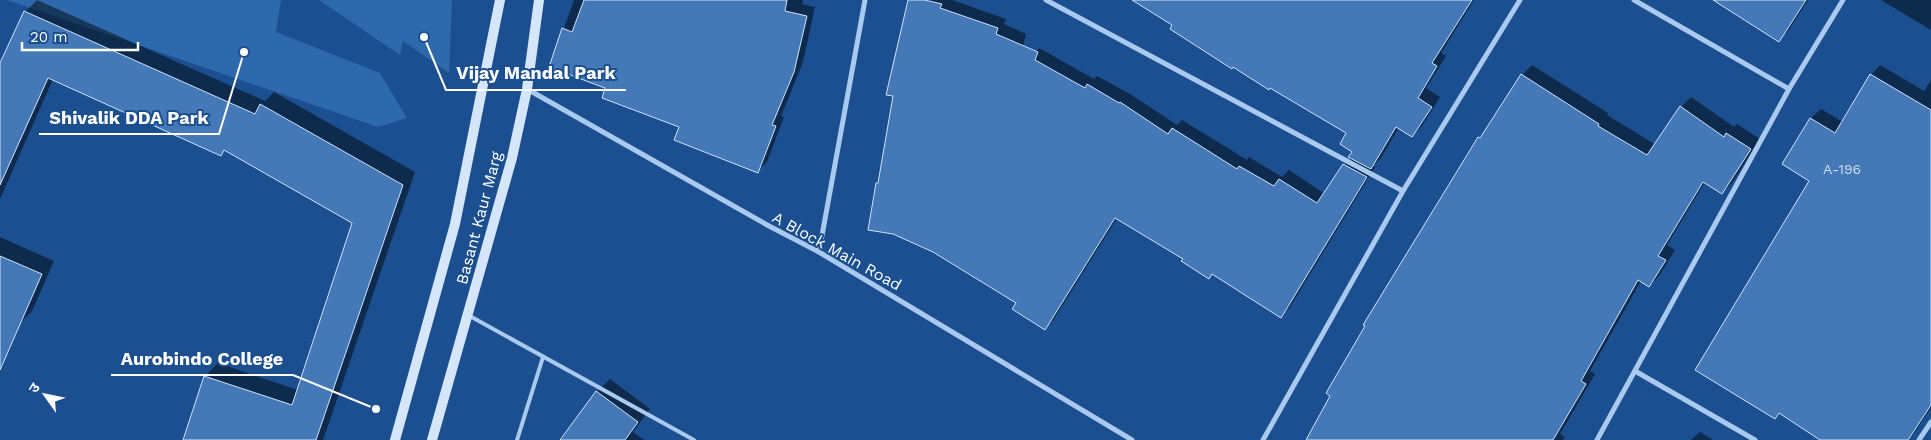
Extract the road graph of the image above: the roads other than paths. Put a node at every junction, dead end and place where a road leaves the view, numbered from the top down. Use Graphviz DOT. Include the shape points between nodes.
graph roads {
  1 [pos="500,0"];
  2 [pos="539,0"];
  3 [pos="865,0"];
  4 [pos="1046,0"];
  5 [pos="1520,0"];
  6 [pos="1634,0"];
  7 [pos="1844,0"];
  8 [pos="527,89"];
  9 [pos="1789,89"];
  10 [pos="1403,191"];
  11 [pos="819,252"];
  12 [pos="468,315"];
  13 [pos="543,357"];
  14 [pos="1635,371"];
  15 [pos="1931,422"];
  16 [pos="395,440"];
  17 [pos="432,440"];
  18 [pos="517,440"];
  19 [pos="694,440"];
  20 [pos="1132,440"];
  21 [pos="1263,440"];
  22 [pos="1597,440"];
  23 [pos="1755,440"];
  24 [pos="1919,440"];
  1 -- 16 [label="main road, Basant Kaur Marg" via="456,224"];
  2 -- 8 [label="main road, Basant Kaur Marg"];
  3 -- 11 [label="street"];
  4 -- 10 [label="street"];
  5 -- 10 [label="street"];
  6 -- 9 [label="street"];
  7 -- 9 [label="street"];
  8 -- 11 [label="street, A Block Main Road"];
  8 -- 12 [label="main road, Basant Kaur Marg" via="512,158"];
  9 -- 14 [label="street"];
  10 -- 21 [label="street"];
  11 -- 20 [label="street, A Block Main Road"];
  12 -- 13 [label="lane"];
  12 -- 17 [label="main road, Basant Kaur Marg"];
  13 -- 18 [label="lane"];
  13 -- 19 [label="lane"];
  14 -- 22 [label="street"];
  14 -- 23 [label="street"];
  15 -- 24 [label="street"];
}
